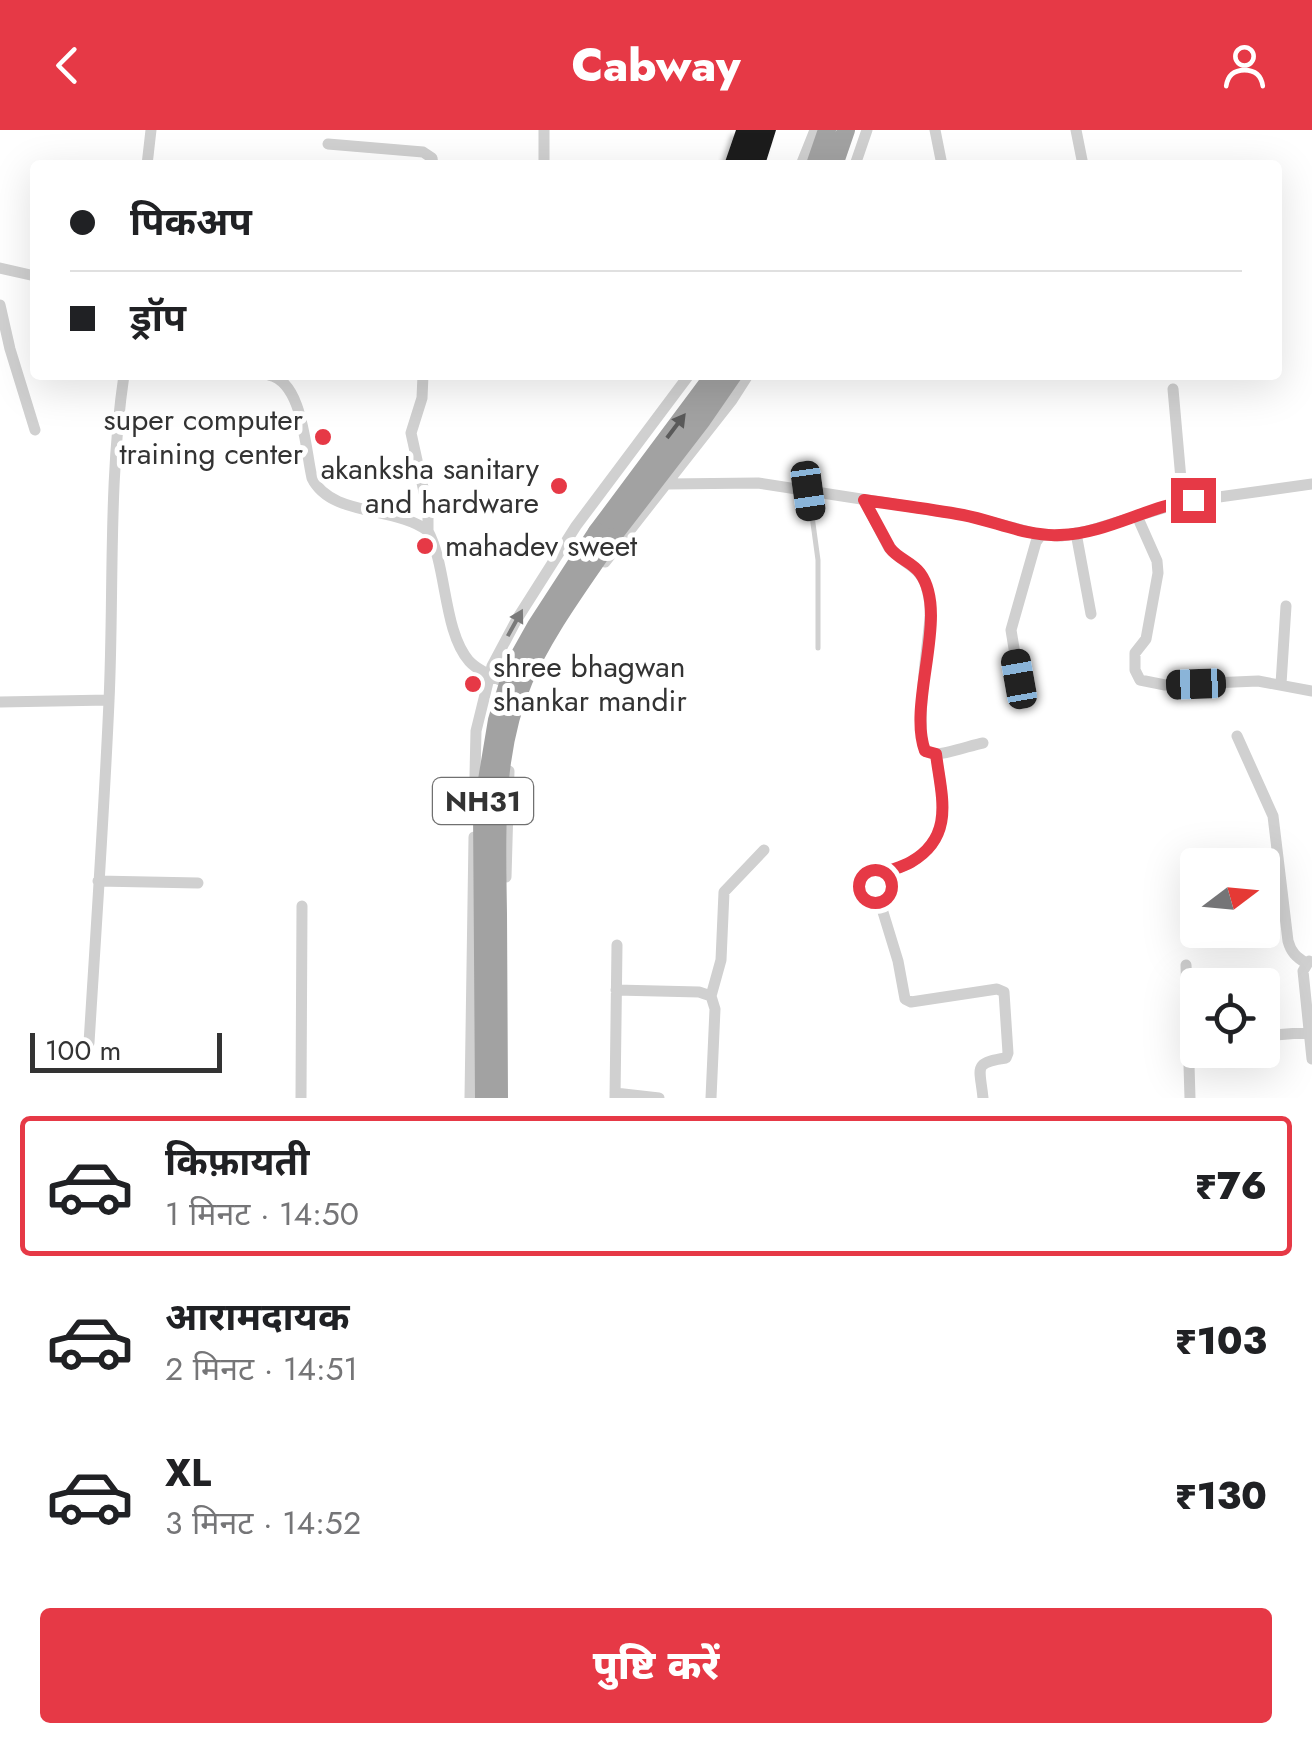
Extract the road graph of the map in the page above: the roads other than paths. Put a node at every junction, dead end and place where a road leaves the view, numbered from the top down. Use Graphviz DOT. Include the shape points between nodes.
graph roads {
  1 [pos="150,130"];
  2 [pos="544,130"];
  3 [pos="815,130"];
  4 [pos="827,130"];
  5 [pos="846,130"];
  6 [pos="867,130"];
  7 [pos="935,130"];
  8 [pos="1076,130"];
  9 [pos="328,144"];
  10 [pos="148,160"];
  11 [pos="432,160"];
  12 [pos="544,160"];
  13 [pos="802,160"];
  14 [pos="817,160"];
  15 [pos="836,160"];
  16 [pos="857,160"];
  17 [pos="941,160"];
  18 [pos="1083,160"];
  19 [pos="0,268"];
  20 [pos="30,275"];
  21 [pos="0,305"];
  22 [pos="124,380"];
  23 [pos="281,380"];
  24 [pos="423,380"];
  25 [pos="685,380"];
  26 [pos="711,380"];
  27 [pos="729,380"];
  28 [pos="745,380"];
  29 [pos="1173,389"];
  30 [pos="36,430"];
  31 [pos="667,484"];
  32 [pos="1312,484"];
  33 [pos="808,491"];
  34 [pos="864,500"];
  35 [pos="1182,502"];
  36 [pos="1137,516"];
  37 [pos="428,530"];
  38 [pos="605,534"];
  39 [pos="1076,534"];
  40 [pos="1041,535"];
  41 [pos="1286,606"];
  42 [pos="1091,614"];
  43 [pos="818,648"];
  44 [pos="489,674"];
  45 [pos="1019,679"];
  46 [pos="1281,684"];
  47 [pos="1312,690"];
  48 [pos="526,693"];
  49 [pos="109,700"];
  50 [pos="0,702"];
  51 [pos="1236,736"];
  52 [pos="983,742"];
  53 [pos="936,754"];
  54 [pos="764,850"];
  55 [pos="98,881"];
  56 [pos="198,883"];
  57 [pos="302,906"];
  58 [pos="617,945"];
  59 [pos="1309,961"];
  60 [pos="1186,965"];
  61 [pos="1186,968"];
  62 [pos="616,990"];
  63 [pos="711,996"];
  64 [pos="1311,1032"];
  65 [pos="1280,1035"];
  66 [pos="89,1042"];
  67 [pos="1312,1059"];
  68 [pos="1192,1068"];
  69 [pos="615,1096"];
  70 [pos="301,1098"];
  71 [pos="470,1098"];
  72 [pos="484,1098"];
  73 [pos="502,1098"];
  74 [pos="659,1098"];
  75 [pos="710,1098"];
  76 [pos="982,1098"];
  77 [pos="1190,1098"];
  1 -- 10 [label="street"];
  2 -- 12 [label="street"];
  3 -- 13 [label="street"];
  4 -- 14 [label="highway"];
  5 -- 15 [label="highway"];
  6 -- 16 [label="street"];
  7 -- 17 [label="street"];
  8 -- 18 [label="street"];
  9 -- 11 [label="street" via="423,152"];
  19 -- 20 [label="street"];
  21 -- 30 [label="street"];
  22 -- 49 [label="street"];
  23 -- 37 [label="street" via="294,397 312,478 324,494"];
  24 -- 37 [label="street" via="412,433"];
  44 -- 25 [label="street, one-way" via="576,526"];
  38 -- 26 [label="highway, NH31, one-way"];
  27 -- 38 [label="highway, NH31"];
  28 -- 31 [label="street"];
  29 -- 35 [label="street"];
  31 -- 33 [label="street" via="740,481"];
  31 -- 48 [label="street" via="606,560"];
  32 -- 35 [label="street"];
  33 -- 34 [label="street"];
  33 -- 43 [label="lane" via="818,560"];
  34 -- 40 [label="street"];
  34 -- 53 [label="street" via="895,555 926,584 930,617 920,723 925,751"];
  35 -- 36 [label="street"];
  36 -- 39 [label="street"];
  36 -- 46 [label="street" via="1158,573 1146,639 1136,653 1140,680"];
  37 -- 44 [label="street" via="453,627 468,660"];
  38 -- 72 [label="highway, NH31, bridge" via="536,626 496,720 482,810"];
  38 -- 73 [label="highway, NH31, bridge" via="524,681 499,776"];
  39 -- 40 [label="street"];
  39 -- 42 [label="street"];
  40 -- 45 [label="street" via="1011,630"];
  41 -- 46 [label="street"];
  44 -- 48 [label="street"];
  44 -- 71 [label="street" via="476,731"];
  46 -- 47 [label="street"];
  48 -- 73 [label="street" via="510,754"];
  49 -- 50 [label="street"];
  49 -- 55 [label="street"];
  51 -- 59 [label="street" via="1273,816 1288,941 1297,958"];
  52 -- 53 [label="street"];
  53 -- 76 [label="street" via="944,814 938,835 920,856 875,878 875,886 906,1000 1004,992 1008,1053 982,1063"];
  54 -- 63 [label="street" via="724,892"];
  55 -- 56 [label="street"];
  55 -- 66 [label="street"];
  57 -- 70 [label="street"];
  58 -- 62 [label="street"];
  59 -- 64 [label="street" via="1304,972"];
  60 -- 61 [label="street"];
  62 -- 63 [label="street"];
  62 -- 69 [label="street"];
  63 -- 75 [label="street"];
  64 -- 65 [label="street"];
  64 -- 67 [label="street"];
  68 -- 77 [label="street"];
  69 -- 74 [label="street"];
}
